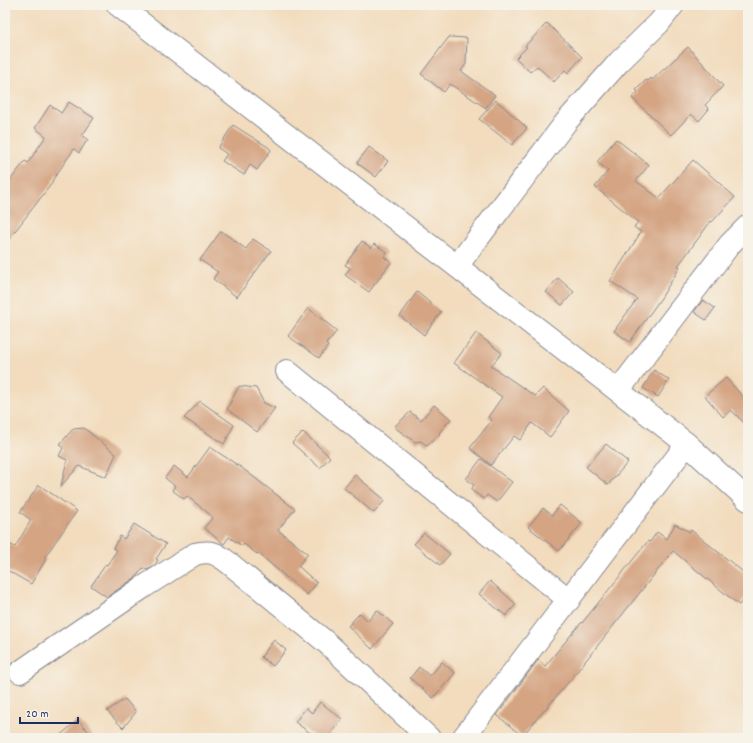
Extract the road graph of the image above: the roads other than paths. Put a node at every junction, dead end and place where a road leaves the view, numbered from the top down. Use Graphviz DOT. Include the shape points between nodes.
graph roads {
  1 [pos="118,5"];
  2 [pos="673,5"];
  3 [pos="748,226"];
  4 [pos="457,266"];
  5 [pos="287,371"];
  6 [pos="618,391"];
  7 [pos="687,444"];
  8 [pos="748,500"];
  9 [pos="569,600"];
  10 [pos="20,672"];
  11 [pos="429,738"];
  12 [pos="463,738"];
  1 -- 4 [label="street"];
  2 -- 4 [label="street" via="566,122"];
  3 -- 6 [label="street" via="730,244"];
  4 -- 6 [label="street"];
  5 -- 9 [label="street"];
  6 -- 7 [label="street"];
  7 -- 8 [label="street"];
  7 -- 9 [label="street"];
  9 -- 12 [label="street"];
  10 -- 11 [label="street" via="195,554 213,553 229,563 327,643"];
}
